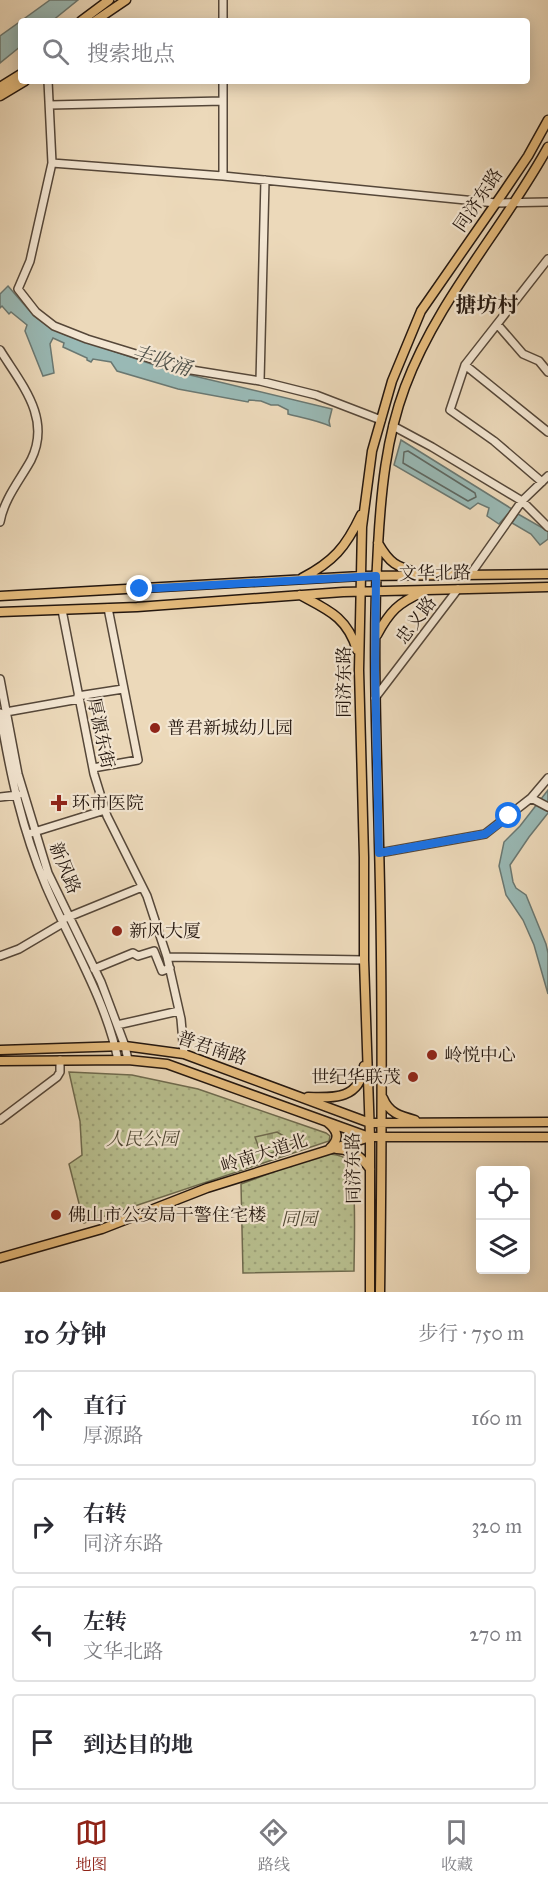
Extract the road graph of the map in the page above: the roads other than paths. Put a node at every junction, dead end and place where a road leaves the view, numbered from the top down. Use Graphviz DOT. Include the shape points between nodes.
graph roads {
  1 [pos="109,0"];
  2 [pos="126,0"];
  3 [pos="223,0"];
  4 [pos="85,18"];
  5 [pos="99,18"];
  6 [pos="223,18"];
  7 [pos="18,76"];
  8 [pos="20,84"];
  9 [pos="48,84"];
  10 [pos="223,84"];
  11 [pos="0,87"];
  12 [pos="0,96"];
  13 [pos="223,101"];
  14 [pos="50,105"];
  15 [pos="548,120"];
  16 [pos="548,147"];
  17 [pos="52,163"];
  18 [pos="223,176"];
  19 [pos="265,180"];
  20 [pos="548,202"];
  21 [pos="496,203"];
  22 [pos="513,203"];
  23 [pos="548,260"];
  24 [pos="497,324"];
  25 [pos="0,350"];
  26 [pos="465,365"];
  27 [pos="548,372"];
  28 [pos="260,381"];
  29 [pos="381,420"];
  30 [pos="393,426"];
  31 [pos="548,432"];
  32 [pos="548,476"];
  33 [pos="542,482"];
  34 [pos="520,503"];
  35 [pos="365,507"];
  36 [pos="0,522"];
  37 [pos="548,527"];
  38 [pos="378,543"];
  39 [pos="548,574"];
  40 [pos="470,575"];
  41 [pos="361,576"];
  42 [pos="376,576"];
  43 [pos="427,576"];
  44 [pos="298,580"];
  45 [pos="548,587"];
  46 [pos="458,589"];
  47 [pos="428,590"];
  48 [pos="376,591"];
  49 [pos="361,592"];
  50 [pos="299,595"];
  51 [pos="0,596"];
  52 [pos="108,608"];
  53 [pos="62,610"];
  54 [pos="0,612"];
  55 [pos="375,638"];
  56 [pos="359,658"];
  57 [pos="0,679"];
  58 [pos="123,689"];
  59 [pos="79,698"];
  60 [pos="375,698"];
  61 [pos="3,713"];
  62 [pos="93,768"];
  63 [pos="548,777"];
  64 [pos="19,795"];
  65 [pos="0,797"];
  66 [pos="531,798"];
  67 [pos="548,807"];
  68 [pos="105,810"];
  69 [pos="31,833"];
  70 [pos="379,853"];
  71 [pos="142,887"];
  72 [pos="69,916"];
  73 [pos="62,922"];
  74 [pos="0,956"];
  75 [pos="167,957"];
  76 [pos="364,960"];
  77 [pos="170,968"];
  78 [pos="94,969"];
  79 [pos="180,1011"];
  80 [pos="117,1024"];
  81 [pos="115,1046"];
  82 [pos="125,1046"];
  83 [pos="367,1048"];
  84 [pos="0,1050"];
  85 [pos="184,1054"];
  86 [pos="60,1060"];
  87 [pos="118,1060"];
  88 [pos="128,1060"];
  89 [pos="0,1061"];
  90 [pos="382,1095"];
  91 [pos="299,1097"];
  92 [pos="0,1120"];
  93 [pos="325,1120"];
  94 [pos="548,1122"];
  95 [pos="369,1123"];
  96 [pos="382,1123"];
  97 [pos="424,1123"];
  98 [pos="370,1137"];
  99 [pos="548,1137"];
  100 [pos="382,1138"];
  101 [pos="327,1150"];
  102 [pos="370,1170"];
  103 [pos="0,1258"];
  104 [pos="370,1292"];
  105 [pos="380,1292"];
  1 -- 4 [label="main road"];
  2 -- 5 [label="main road"];
  3 -- 6 [label="street"];
  7 -- 11 [label="main road"];
  8 -- 12 [label="main road"];
  9 -- 14 [label="street"];
  10 -- 13 [label="street"];
  13 -- 14 [label="street"];
  13 -- 18 [label="street"];
  14 -- 17 [label="street"];
  15 -- 21 [label="main road, 同济东路"];
  16 -- 22 [label="main road, 同济东路"];
  17 -- 18 [label="street"];
  17 -- 28 [label="street" via="30,261 18,289 36,312 54,326 145,357 184,369"];
  18 -- 19 [label="street"];
  19 -- 21 [label="street"];
  19 -- 28 [label="street"];
  20 -- 22 [label="street"];
  21 -- 22 [label="street"];
  21 -- 29 [label="main road, 同济东路" via="421,311 392,381"];
  22 -- 30 [label="main road, 同济东路" via="435,321 405,387"];
  23 -- 24 [label="street"];
  24 -- 26 [label="street"];
  24 -- 27 [label="street" via="523,354 539,361"];
  25 -- 36 [label="street" via="37,414 39,434 32,459"];
  26 -- 31 [label="street"];
  26 -- 33 [label="street" via="450,410"];
  28 -- 29 [label="street" via="316,395"];
  29 -- 35 [label="main road, 同济东路" via="372,451"];
  30 -- 34 [label="street"];
  30 -- 38 [label="main road, 同济东路"];
  32 -- 33 [label="street"];
  33 -- 34 [label="street"];
  34 -- 37 [label="street"];
  34 -- 40 [label="street"];
  35 -- 41 [label="main road, 同济东路"];
  35 -- 44 [label="main road" via="337,555"];
  38 -- 42 [label="main road, 同济东路"];
  38 -- 43 [label="main road" via="388,560"];
  39 -- 40 [label="main road, 文华北路"];
  40 -- 43 [label="main road, 文华北路"];
  41 -- 42 [label="main road, 文华北路"];
  41 -- 44 [label="main road, 文华北路"];
  41 -- 49 [label="main road, 同济东路"];
  42 -- 43 [label="main road, 文华北路"];
  42 -- 48 [label="main road, 同济东路"];
  44 -- 51 [label="main road, 文华北路"];
  45 -- 46 [label="main road, 文华北路"];
  46 -- 47 [label="main road, 文华北路"];
  46 -- 60 [label="street, 忠义路"];
  47 -- 48 [label="main road, 文华北路"];
  47 -- 55 [label="main road" via="403,600 388,615"];
  48 -- 49 [label="main road, 文华北路"];
  48 -- 55 [label="main road, 同济东路"];
  49 -- 50 [label="main road, 文华北路"];
  49 -- 56 [label="main road, 同济东路"];
  50 -- 52 [label="main road, 文华北路"];
  50 -- 56 [label="main road" via="333,613 352,633"];
  52 -- 53 [label="main road, 文华北路"];
  52 -- 58 [label="street"];
  53 -- 54 [label="main road, 文华北路"];
  53 -- 59 [label="street, 厚源东街"];
  55 -- 60 [label="main road, 同济东路"];
  56 -- 76 [label="main road, 同济东路"];
  57 -- 61 [label="street, 新风路"];
  58 -- 59 [label="street"];
  58 -- 62 [label="street" via="138,760"];
  59 -- 61 [label="street"];
  59 -- 62 [label="street, 厚源东街"];
  60 -- 70 [label="main road, 同济东路"];
  61 -- 64 [label="street, 新风路"];
  62 -- 68 [label="street, 厚源东街"];
  63 -- 66 [label="street"];
  64 -- 65 [label="street"];
  64 -- 69 [label="street, 新风路"];
  66 -- 67 [label="street"];
  66 -- 70 [label="street" via="485,834"];
  68 -- 69 [label="street"];
  68 -- 71 [label="street, 厚源东街"];
  69 -- 72 [label="street, 新风路"];
  69 -- 73 [label="street, 新风路" via="35,859"];
  70 -- 90 [label="main road, 同济东路"];
  71 -- 72 [label="street"];
  71 -- 75 [label="street, 厚源东街"];
  72 -- 73 [label="street"];
  72 -- 78 [label="street, 新风路"];
  73 -- 74 [label="street"];
  73 -- 81 [label="street, 新风路"];
  75 -- 76 [label="street"];
  75 -- 77 [label="street, 厚源东街"];
  76 -- 83 [label="main road, 同济东路"];
  77 -- 78 [label="street" via="162,971 154,951 138,956 133,953"];
  77 -- 79 [label="street, 厚源东街"];
  78 -- 80 [label="street, 新风路"];
  79 -- 80 [label="street"];
  79 -- 85 [label="street, 厚源东街"];
  80 -- 82 [label="street, 新风路"];
  81 -- 82 [label="main road, 普君南路"];
  81 -- 84 [label="main road, 普君南路"];
  81 -- 87 [label="street, 新风路"];
  82 -- 85 [label="main road, 普君南路"];
  82 -- 88 [label="street, 新风路"];
  83 -- 91 [label="main road" via="358,1086 336,1097"];
  83 -- 95 [label="main road, 同济东路"];
  85 -- 91 [label="main road, 普君南路"];
  86 -- 87 [label="main road, 普君南路"];
  86 -- 89 [label="main road, 普君南路"];
  86 -- 92 [label="street" via="57,1077"];
  87 -- 88 [label="main road, 普君南路"];
  88 -- 93 [label="main road, 普君南路" via="185,1069"];
  90 -- 96 [label="main road, 同济东路"];
  90 -- 97 [label="main road" via="387,1107 397,1114"];
  91 -- 95 [label="main road, 普君南路"];
  93 -- 98 [label="main road, 普君南路"];
  93 -- 101 [label="main road" via="337,1136"];
  94 -- 97 [label="main road"];
  95 -- 96 [label="main road"];
  95 -- 98 [label="main road, 同济东路"];
  96 -- 97 [label="main road"];
  96 -- 100 [label="main road, 同济东路"];
  98 -- 100 [label="main road, 岭南大道北"];
  98 -- 101 [label="main road, 岭南大道北"];
  98 -- 102 [label="main road, 同济东路"];
  99 -- 100 [label="main road, 岭南大道北"];
  100 -- 105 [label="main road, 同济东路"];
  101 -- 102 [label="main road" via="344,1149 359,1155"];
  101 -- 103 [label="main road, 岭南大道北" via="207,1188 102,1229"];
  102 -- 104 [label="main road, 同济东路"];
}
